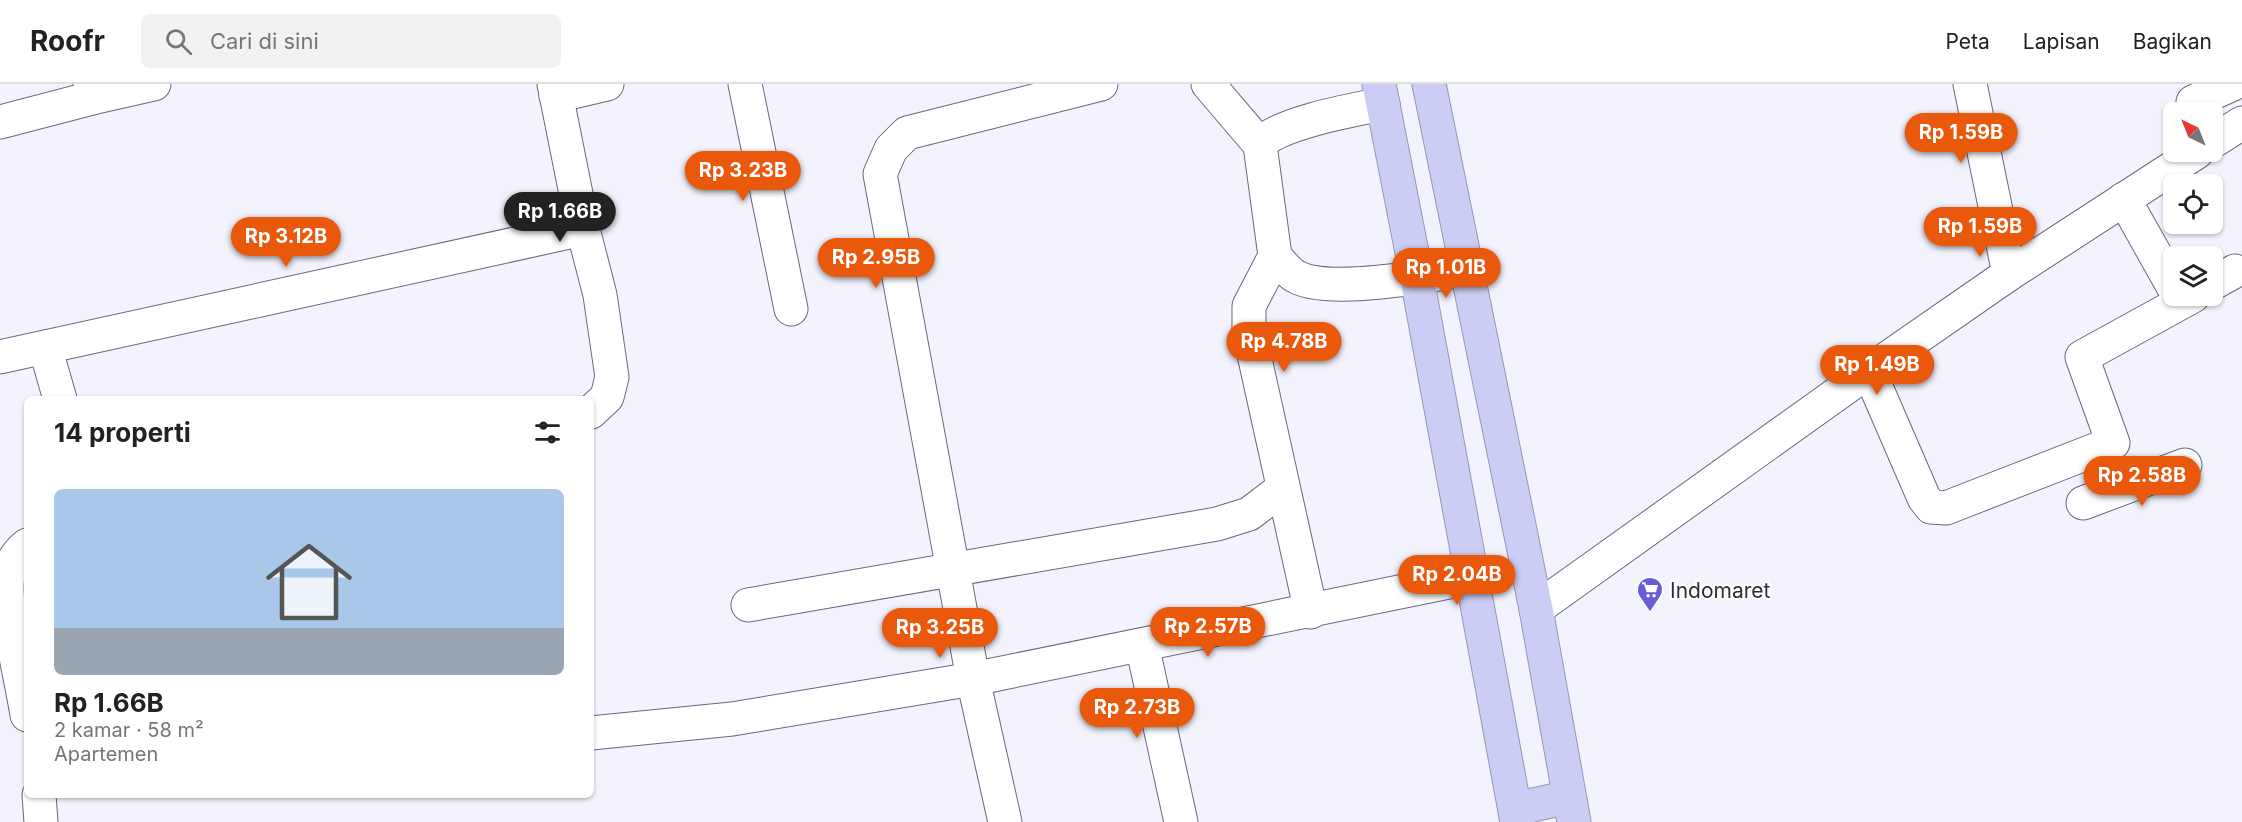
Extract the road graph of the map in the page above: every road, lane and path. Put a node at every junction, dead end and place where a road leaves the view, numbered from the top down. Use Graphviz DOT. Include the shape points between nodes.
graph roads {
  1 [pos="154,84"];
  2 [pos="607,84"];
  3 [pos="745,84"];
  4 [pos="1208,84"];
  5 [pos="1429,84"];
  6 [pos="1970,84"];
  7 [pos="2233,84"];
  8 [pos="1091,85"];
  9 [pos="555,90"];
  10 [pos="91,91"];
  11 [pos="1381,94"];
  12 [pos="2192,100"];
  13 [pos="0,122"];
  14 [pos="2242,123"];
  15 [pos="2223,135"];
  16 [pos="1260,145"];
  17 [pos="2183,162"];
  18 [pos="2124,200"];
  19 [pos="583,229"];
  20 [pos="1275,256"];
  21 [pos="2163,265"];
  22 [pos="1465,269"];
  23 [pos="2009,274"];
  24 [pos="1417,278"];
  25 [pos="2163,306"];
  26 [pos="791,309"];
  27 [pos="45,347"];
  28 [pos="0,357"];
  29 [pos="1869,370"];
  30 [pos="59,396"];
  31 [pos="594,409"];
  32 [pos="2104,447"];
  33 [pos="2185,465"];
  34 [pos="2122,487"];
  35 [pos="1283,488"];
  36 [pos="2083,503"];
  37 [pos="24,547"];
  38 [pos="953,569"];
  39 [pos="1473,577"];
  40 [pos="748,605"];
  41 [pos="1536,609"];
  42 [pos="1311,612"];
  43 [pos="1142,645"];
  44 [pos="973,679"];
  45 [pos="24,697"];
  46 [pos="594,733"];
  47 [pos="39,798"];
  48 [pos="1572,809"];
  49 [pos="1516,815"];
  50 [pos="41,822"];
  51 [pos="1005,822"];
  52 [pos="1181,822"];
  1 -- 10 [label="street"];
  2 -- 9 [label="street"];
  3 -- 26 [label="street"];
  4 -- 16 [label="street"];
  5 -- 22 [label="highway"];
  6 -- 23 [label="street"];
  7 -- 12 [label="street"];
  8 -- 38 [label="street" via="907,133 891,149 880,174"];
  9 -- 19 [label="street"];
  10 -- 13 [label="street"];
  11 -- 16 [label="street" via="1271,135"];
  11 -- 24 [label="highway"];
  14 -- 15 [label="street"];
  16 -- 20 [label="street"];
  17 -- 18 [label="street"];
  18 -- 21 [label="street"];
  18 -- 23 [label="street"];
  19 -- 27 [label="street"];
  19 -- 31 [label="street" via="600,295 612,377 607,397"];
  20 -- 24 [label="street" via="1295,276 1311,282"];
  20 -- 35 [label="street" via="1247,317"];
  22 -- 24 [label="street"];
  22 -- 41 [label="highway"];
  23 -- 29 [label="street"];
  24 -- 39 [label="highway"];
  25 -- 32 [label="street" via="2082,357 2113,439"];
  27 -- 28 [label="street"];
  27 -- 30 [label="street"];
  29 -- 32 [label="street" via="1931,507 1946,508"];
  29 -- 41 [label="street"];
  32 -- 34 [label="street"];
  33 -- 34 [label="street"];
  34 -- 36 [label="street"];
  35 -- 38 [label="street" via="1249,514 1217,524"];
  35 -- 42 [label="street"];
  37 -- 45 [label="street" via="8,576"];
  38 -- 40 [label="street"];
  38 -- 44 [label="street"];
  39 -- 42 [label="street"];
  39 -- 49 [label="highway"];
  41 -- 48 [label="highway"];
  42 -- 43 [label="street"];
  43 -- 44 [label="street"];
  43 -- 52 [label="street"];
  44 -- 46 [label="street" via="732,719"];
  44 -- 51 [label="street"];
  47 -- 50 [label="street"];
  48 -- 49 [label="highway"];
}
